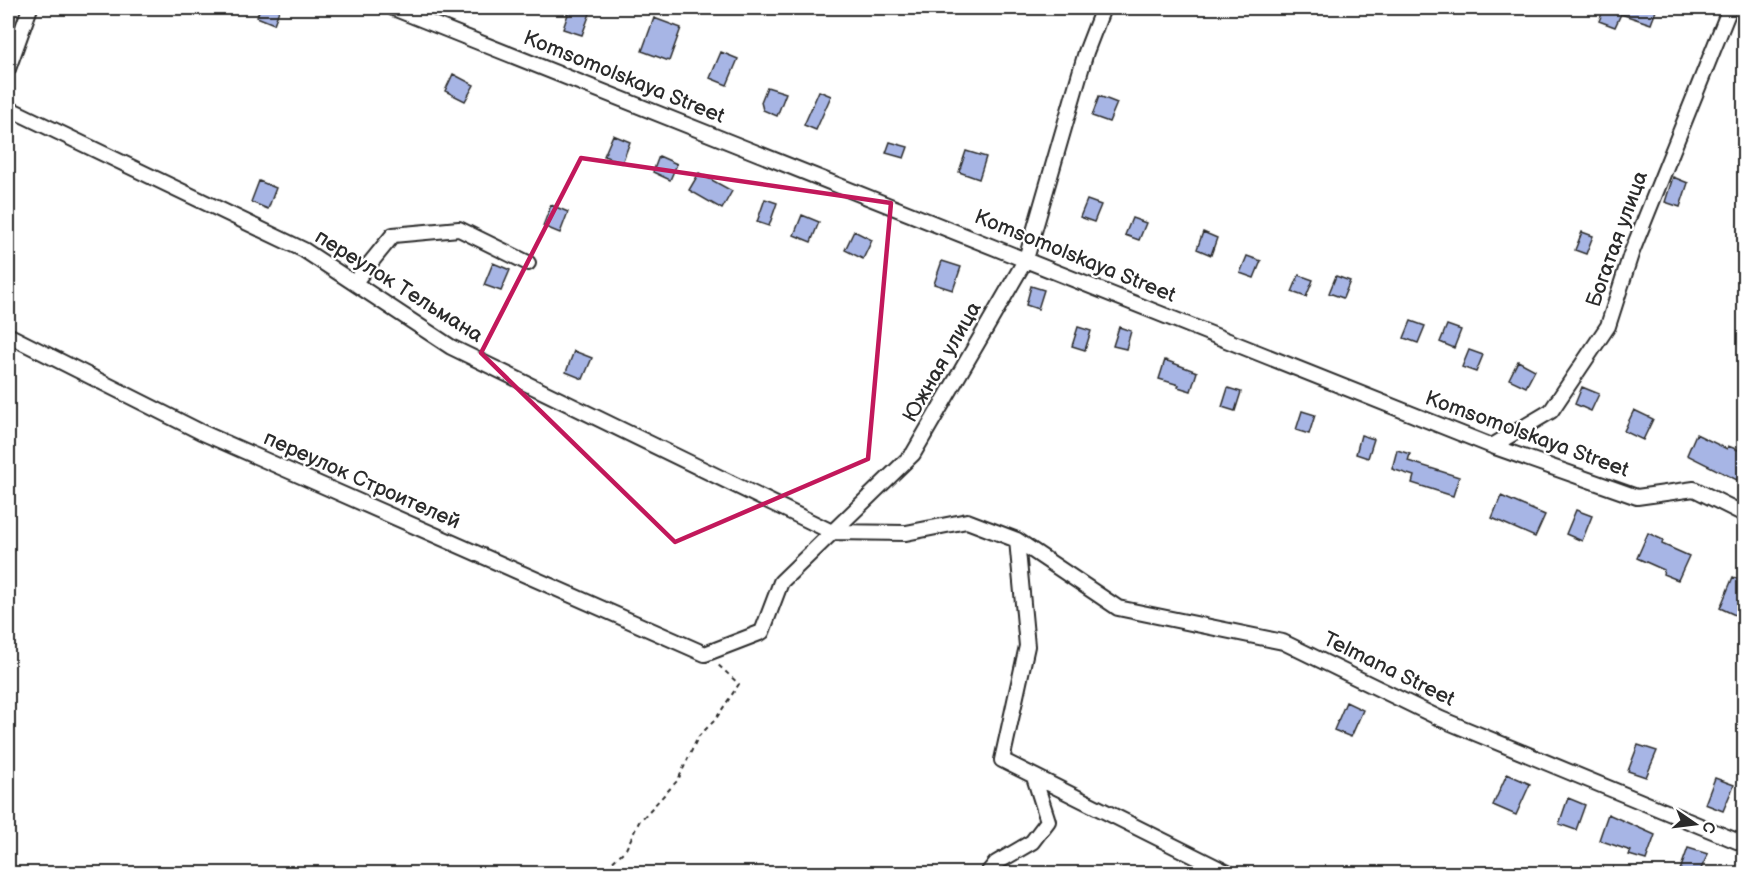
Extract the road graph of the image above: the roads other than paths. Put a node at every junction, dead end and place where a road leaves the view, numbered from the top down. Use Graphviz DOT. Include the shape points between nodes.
graph roads {
  1 [pos="30,8"];
  2 [pos="393,8"];
  3 [pos="1103,8"];
  4 [pos="1730,8"];
  5 [pos="8,69"];
  6 [pos="8,108"];
  7 [pos="1026,259"];
  8 [pos="528,263"];
  9 [pos="354,283"];
  10 [pos="8,335"];
  11 [pos="1492,446"];
  12 [pos="1744,514"];
  13 [pos="832,532"];
  14 [pos="1017,540"];
  15 [pos="705,654"];
  16 [pos="1034,777"];
  17 [pos="1744,844"];
  18 [pos="987,873"];
  19 [pos="1230,873"];
  1 -- 5 [label="street"];
  2 -- 7 [label="street, Komsomolskaya Street"];
  3 -- 7 [label="street, Южная улица" via="1086,52"];
  4 -- 11 [label="street, Богатая улица" via="1631,254 1608,326 1551,411"];
  6 -- 9 [label="street, переулок Тельмана" via="304,250"];
  7 -- 11 [label="street, Komsomolskaya Street"];
  7 -- 13 [label="street, Южная улица" via="913,454"];
  8 -- 9 [label="street" via="459,229 393,235"];
  9 -- 13 [label="street, переулок Тельмана" via="451,346"];
  10 -- 15 [label="street, переулок Строителей" via="201,432"];
  11 -- 12 [label="street, Komsomolskaya Street" via="1637,497 1694,489"];
  13 -- 14 [label="street, Telmana Street" via="906,533 967,521"];
  13 -- 15 [label="street, Южная улица" via="781,582 762,632"];
  14 -- 16 [label="street" via="1027,646 1002,760"];
  14 -- 17 [label="street, Telmana Street" via="1118,608 1283,642 1441,718"];
  16 -- 18 [label="street" via="1048,821 1032,842 996,863"];
  16 -- 19 [label="street"];
}
